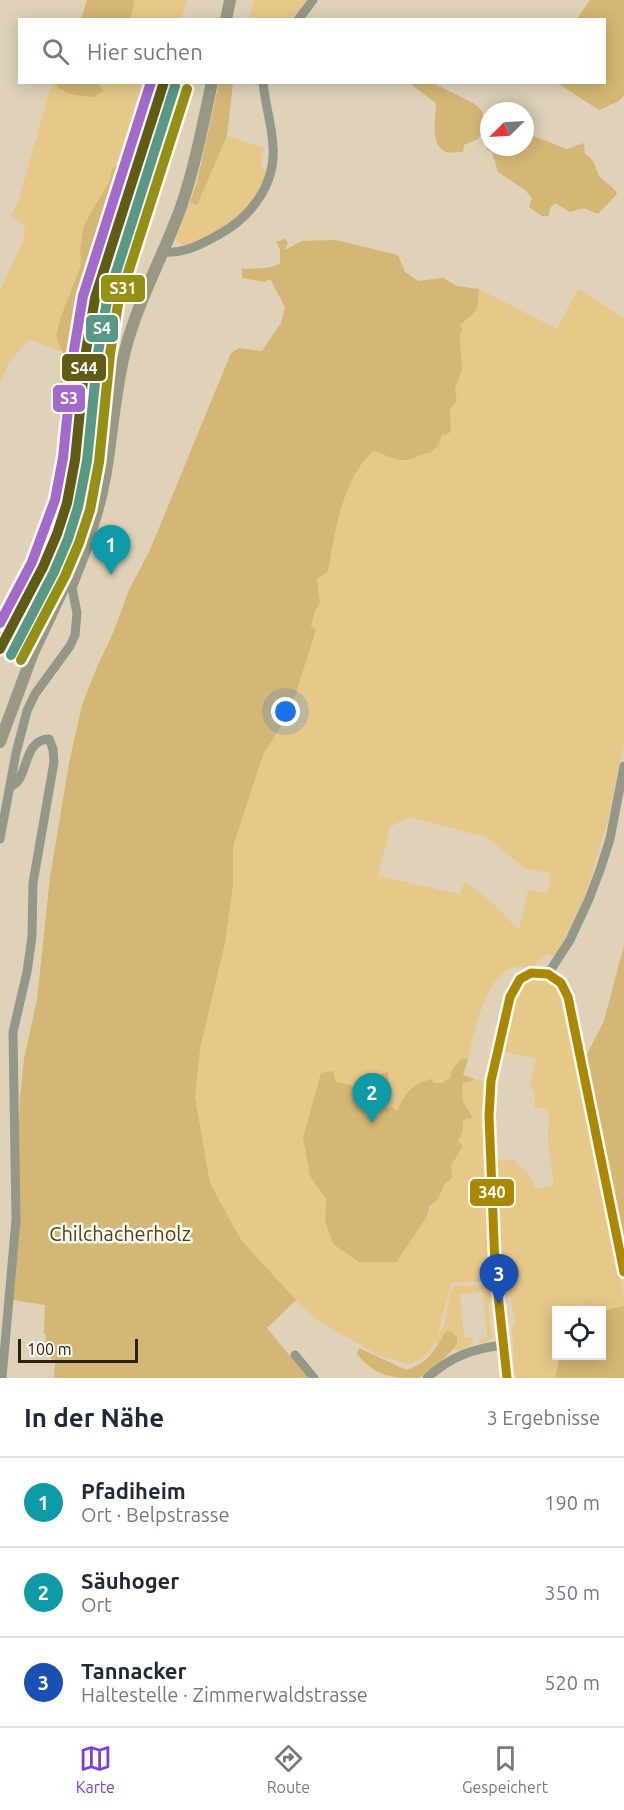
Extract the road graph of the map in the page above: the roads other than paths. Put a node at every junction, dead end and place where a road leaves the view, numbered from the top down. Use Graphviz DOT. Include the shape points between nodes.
graph roads {
  1 [pos="230,0"];
  2 [pos="313,0"];
  3 [pos="226,18"];
  4 [pos="300,18"];
  5 [pos="212,84"];
  6 [pos="263,84"];
  7 [pos="162,252"];
  8 [pos="92,527"];
  9 [pos="0,742"];
  10 [pos="624,766"];
  11 [pos="10,788"];
  12 [pos="0,839"];
  13 [pos="548,974"];
  14 [pos="624,1272"];
  15 [pos="505,1345"];
  16 [pos="295,1355"];
  17 [pos="2,1378"];
  18 [pos="314,1378"];
  19 [pos="427,1378"];
  20 [pos="507,1378"];
  1 -- 3 [label="main road"];
  2 -- 4 [label="street"];
  5 -- 7 [label="main road" via="190,179"];
  6 -- 7 [label="street" via="274,153 260,198 228,230 187,251"];
  7 -- 8 [label="main road" via="125,351 104,483"];
  8 -- 9 [label="main road" via="33,653"];
  8 -- 11 [label="street" via="72,588 77,613 75,635 27,711"];
  10 -- 13 [label="street" via="600,870 570,940"];
  11 -- 12 [label="street"];
  11 -- 17 [label="street" via="18,781 31,748 49,740 54,762 33,883 31,945 13,1032 16,1220"];
  13 -- 14 [label="street" via="561,983 570,1004"];
  13 -- 15 [label="street" via="525,975 513,989 491,1081 495,1266"];
  15 -- 19 [label="street" via="466,1352 441,1365"];
  15 -- 20 [label="street"];
  16 -- 18 [label="street"];
}
